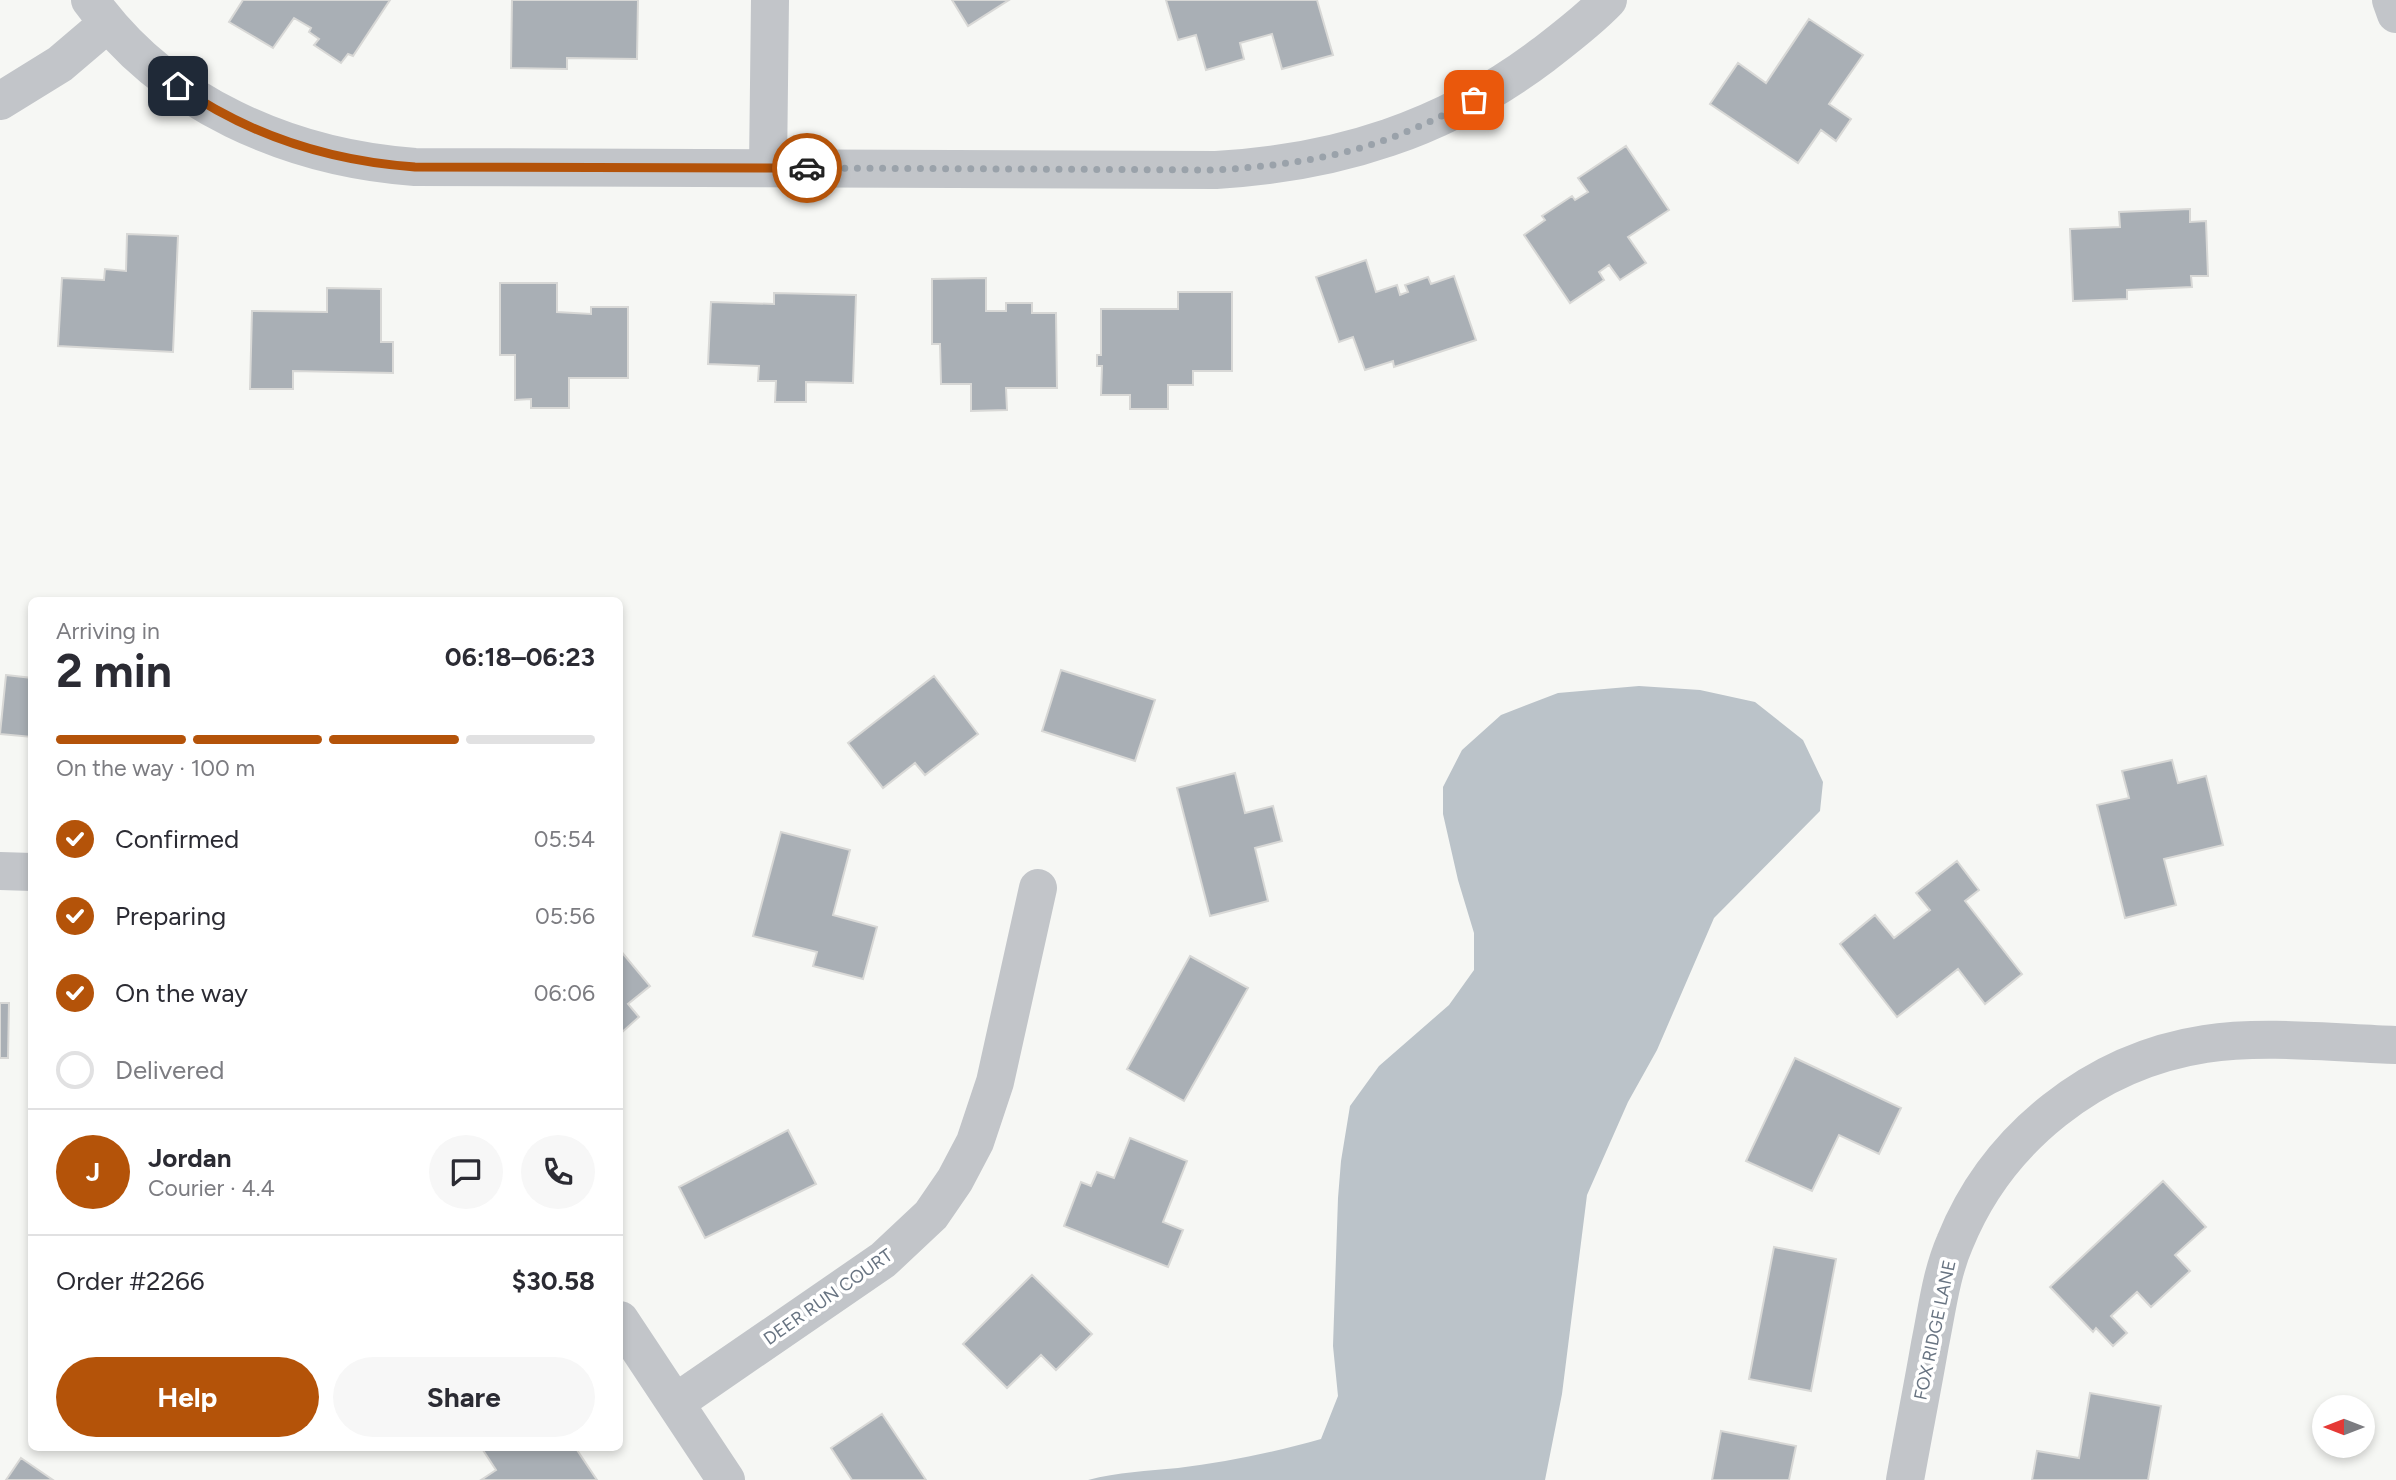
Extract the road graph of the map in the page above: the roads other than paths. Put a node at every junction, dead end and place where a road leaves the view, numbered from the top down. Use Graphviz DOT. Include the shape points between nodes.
graph roads {
  1 [pos="771,0"];
  2 [pos="1608,0"];
  3 [pos="2391,0"];
  4 [pos="99,12"];
  5 [pos="2396,14"];
  6 [pos="0,101"];
  7 [pos="768,168"];
  8 [pos="0,871"];
  9 [pos="28,872"];
  10 [pos="1038,888"];
  11 [pos="2396,1045"];
  12 [pos="623,1325"];
  13 [pos="675,1403"];
  14 [pos="726,1480"];
  15 [pos="1905,1480"];
  1 -- 7 [label="street"];
  2 -- 7 [label="street" via="1575,31 1474,100 1400,135 1320,158 1216,170"];
  3 -- 5 [label="street"];
  4 -- 6 [label="street" via="60,64"];
  4 -- 7 [label="street" via="129,46 178,86 232,119 311,150 351,160 415,167"];
  8 -- 9 [label="street"];
  10 -- 13 [label="street, DEER RUN COURT" via="995,1082 975,1142 931,1215 883,1260"];
  11 -- 15 [label="street, FOX RIDGE LANE" via="2245,1040 2185,1048 2105,1076 2037,1123 1972,1203 1955,1240 1942,1280"];
  12 -- 13 [label="street"];
  13 -- 14 [label="street"];
}
